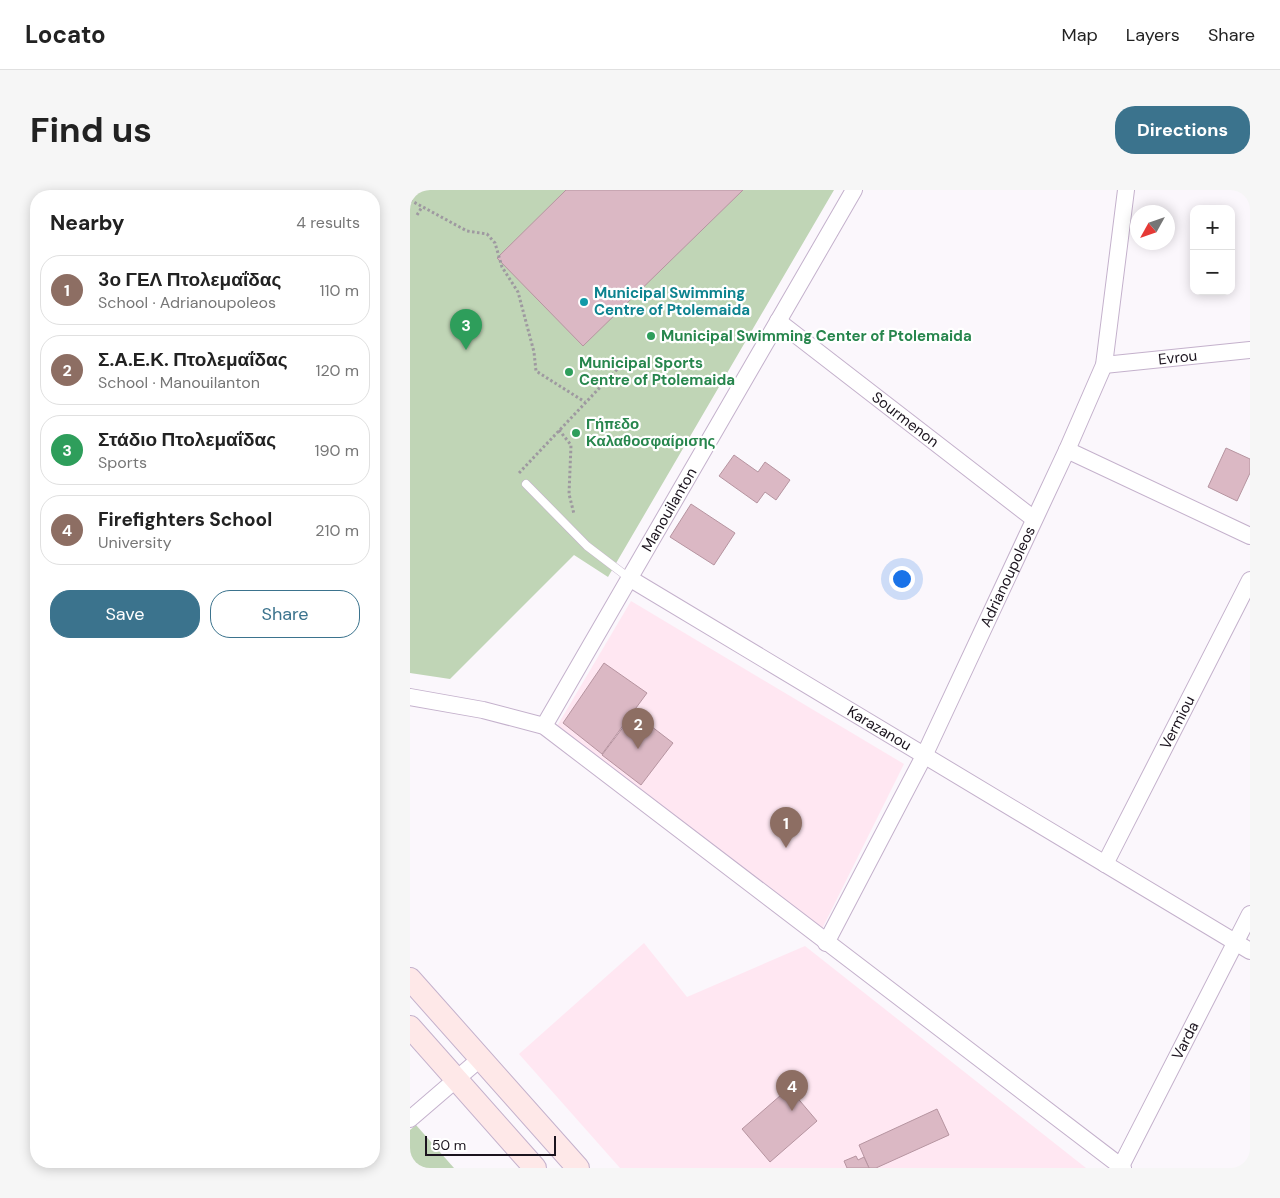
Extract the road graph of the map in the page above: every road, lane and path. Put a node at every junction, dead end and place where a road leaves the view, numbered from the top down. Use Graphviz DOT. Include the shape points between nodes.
graph roads {
  1 [pos="854,190"];
  2 [pos="1126,190"];
  3 [pos="410,200"];
  4 [pos="422,207"];
  5 [pos="417,215"];
  6 [pos="778,321"];
  7 [pos="1250,350"];
  8 [pos="624,362"];
  9 [pos="1104,365"];
  10 [pos="585,402"];
  11 [pos="559,430"];
  12 [pos="1067,450"];
  13 [pos="526,484"];
  14 [pos="1034,519"];
  15 [pos="1250,536"];
  16 [pos="580,539"];
  17 [pos="629,578"];
  18 [pos="1250,580"];
  19 [pos="410,696"];
  20 [pos="544,726"];
  21 [pos="924,756"];
  22 [pos="1105,864"];
  23 [pos="1250,914"];
  24 [pos="826,943"];
  25 [pos="1243,947"];
  26 [pos="410,978"];
  27 [pos="410,1027"];
  28 [pos="481,1058"];
  29 [pos="456,1080"];
  30 [pos="410,1119"];
  31 [pos="1122,1167"];
  32 [pos="534,1168"];
  33 [pos="578,1168"];
  1 -- 6 [label="street, Manouilanton"];
  2 -- 9 [label="street, Adrianoupoleos"];
  3 -- 4 [label="path"];
  4 -- 5 [label="path"];
  4 -- 10 [label="path" via="467,231 481,232 491,238 502,267 518,292 536,371"];
  6 -- 14 [label="street, Sourmenon"];
  6 -- 17 [label="street, Manouilanton"];
  7 -- 9 [label="street, Evrou"];
  8 -- 10 [label="path"];
  9 -- 12 [label="street, Adrianoupoleos"];
  10 -- 11 [label="path"];
  11 -- 13 [label="path" via="517,475"];
  11 -- 16 [label="path" via="571,446 569,494"];
  12 -- 14 [label="street, Adrianoupoleos"];
  12 -- 15 [label="street"];
  13 -- 16 [label="lane, Karazanou"];
  14 -- 21 [label="street, Adrianoupoleos"];
  16 -- 17 [label="lane, Karazanou"];
  17 -- 20 [label="street, Manouilanton"];
  17 -- 21 [label="street, Karazanou"];
  18 -- 22 [label="street, Vermiou"];
  19 -- 20 [label="street"];
  20 -- 24 [label="street"];
  21 -- 22 [label="street, Karazanou"];
  21 -- 24 [label="street, Adrianoupoleos"];
  22 -- 25 [label="street, Karazanou"];
  23 -- 25 [label="street, Varda"];
  24 -- 31 [label="street"];
  25 -- 31 [label="street, Varda"];
  26 -- 28 [label="street"];
  27 -- 29 [label="street"];
  28 -- 29 [label="street"];
  28 -- 33 [label="street"];
  29 -- 30 [label="street"];
  29 -- 32 [label="street"];
}
